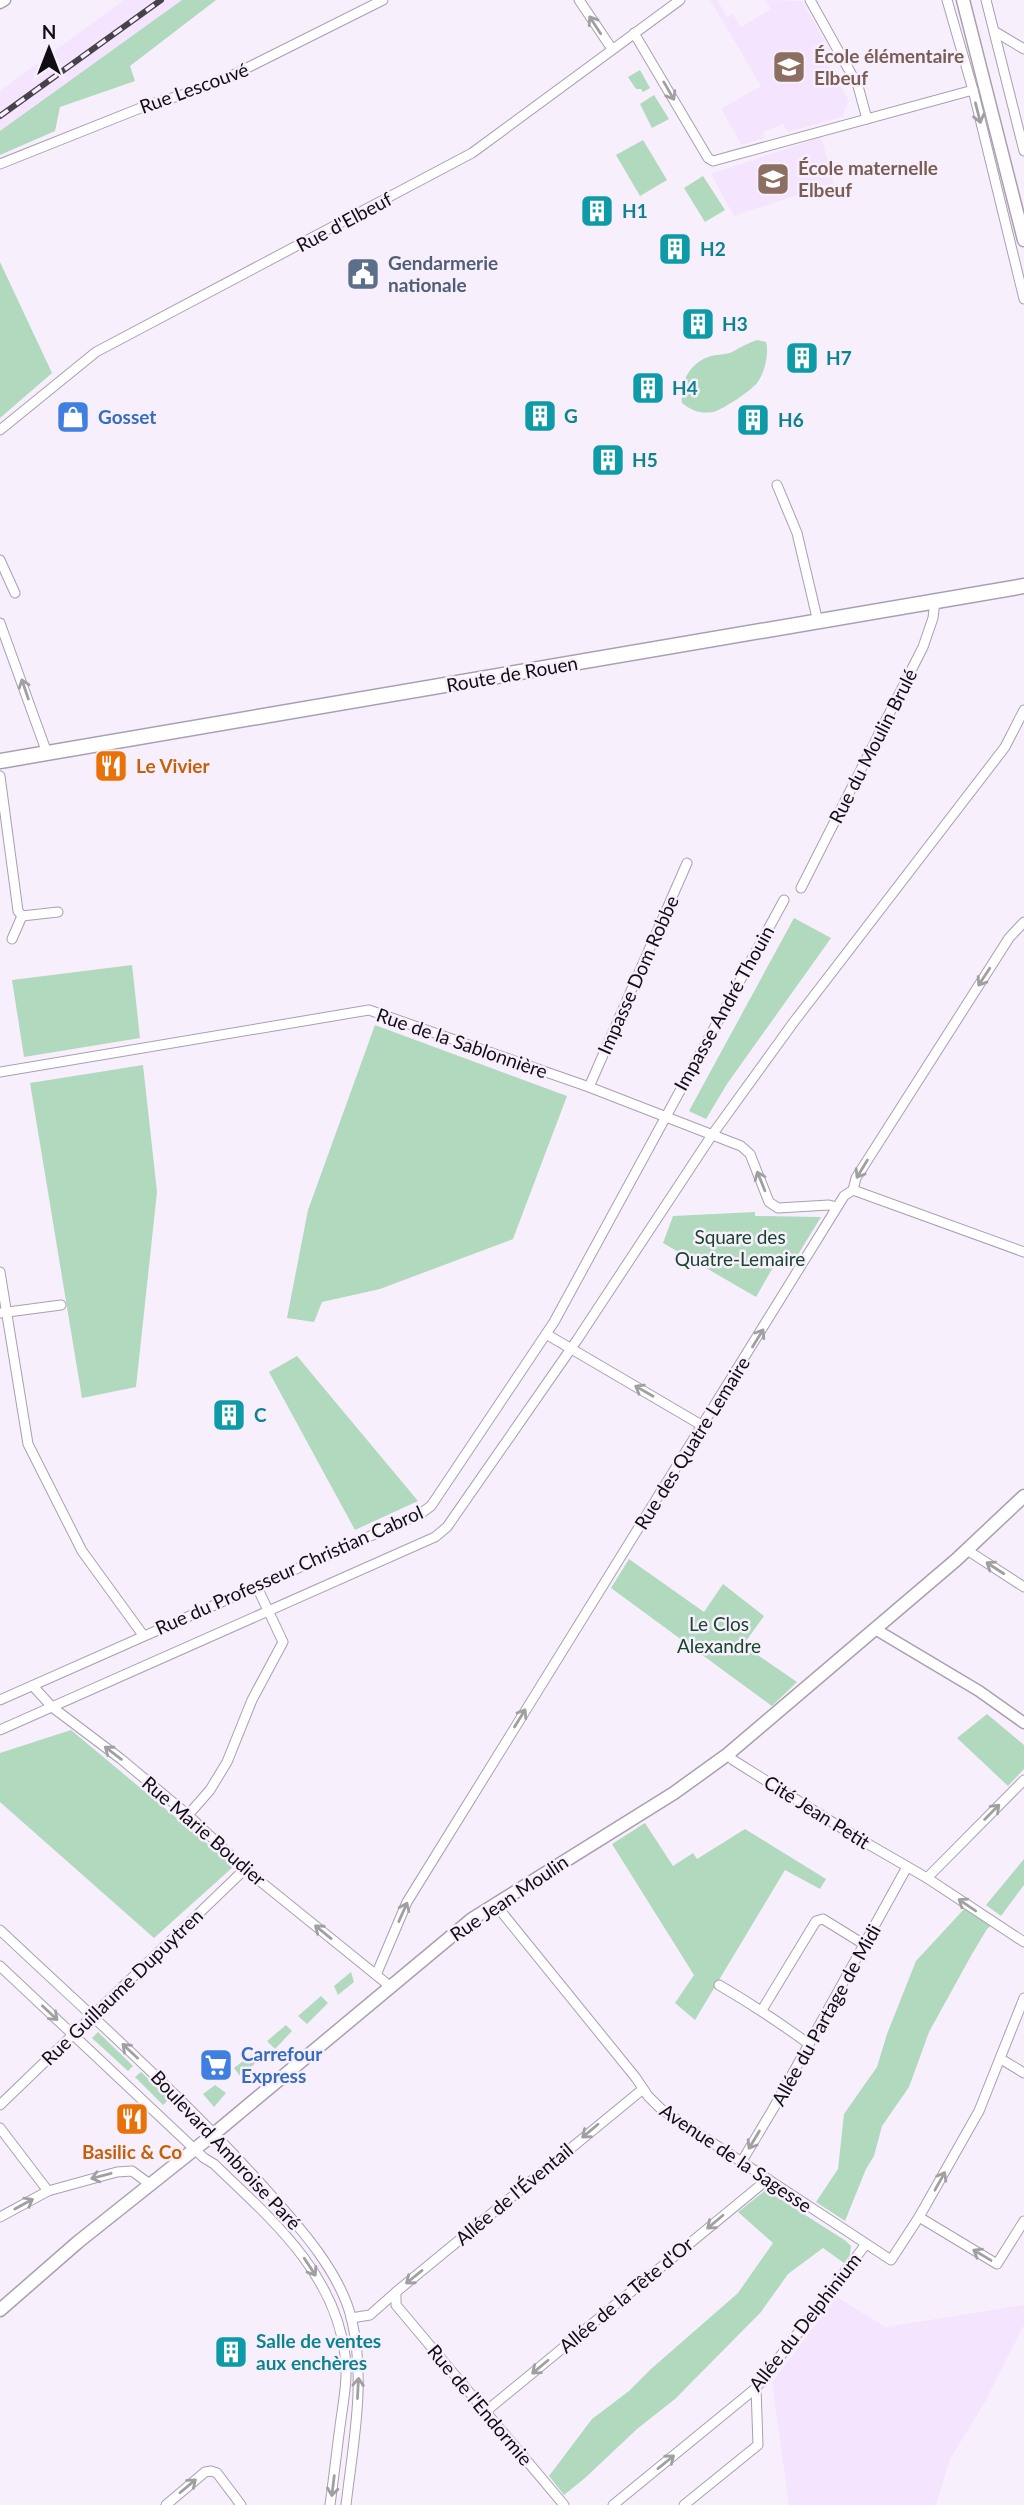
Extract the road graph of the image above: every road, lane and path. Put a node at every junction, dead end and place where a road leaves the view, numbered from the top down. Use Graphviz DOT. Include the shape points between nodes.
graph roads {
  1 [pos="5,0"];
  2 [pos="383,0"];
  3 [pos="579,0"];
  4 [pos="680,0"];
  5 [pos="810,0"];
  6 [pos="947,0"];
  7 [pos="963,0"];
  8 [pos="971,0"];
  9 [pos="986,0"];
  10 [pos="0,3"];
  11 [pos="993,31"];
  12 [pos="634,33"];
  13 [pos="612,49"];
  14 [pos="1024,50"];
  15 [pos="972,90"];
  16 [pos="867,119"];
  17 [pos="1024,147"];
  18 [pos="0,163"];
  19 [pos="1024,206"];
  20 [pos="1024,240"];
  21 [pos="1024,299"];
  22 [pos="0,430"];
  23 [pos="777,485"];
  24 [pos="0,560"];
  25 [pos="1024,586"];
  26 [pos="15,593"];
  27 [pos="936,601"];
  28 [pos="818,622"];
  29 [pos="0,623"];
  30 [pos="1024,710"];
  31 [pos="47,753"];
  32 [pos="0,761"];
  33 [pos="0,776"];
  34 [pos="687,863"];
  35 [pos="801,888"];
  36 [pos="784,900"];
  37 [pos="58,912"];
  38 [pos="22,916"];
  39 [pos="1024,922"];
  40 [pos="12,939"];
  41 [pos="0,1072"];
  42 [pos="589,1087"];
  43 [pos="665,1115"];
  44 [pos="712,1135"];
  45 [pos="853,1190"];
  46 [pos="837,1207"];
  47 [pos="1024,1252"];
  48 [pos="0,1272"];
  49 [pos="61,1305"];
  50 [pos="3,1312"];
  51 [pos="546,1334"];
  52 [pos="571,1349"];
  53 [pos="703,1426"];
  54 [pos="1024,1496"];
  55 [pos="967,1550"];
  56 [pos="257,1587"];
  57 [pos="1024,1587"];
  58 [pos="269,1611"];
  59 [pos="875,1629"];
  60 [pos="143,1635"];
  61 [pos="33,1686"];
  62 [pos="0,1700"];
  63 [pos="52,1707"];
  64 [pos="1024,1723"];
  65 [pos="0,1730"];
  66 [pos="728,1754"];
  67 [pos="1024,1780"];
  68 [pos="188,1815"];
  69 [pos="907,1867"];
  70 [pos="245,1869"];
  71 [pos="927,1878"];
  72 [pos="495,1904"];
  73 [pos="0,1930"];
  74 [pos="1024,1942"];
  75 [pos="865,1945"];
  76 [pos="0,1966"];
  77 [pos="376,1975"];
  78 [pos="719,1985"];
  79 [pos="391,1987"];
  80 [pos="1024,1998"];
  81 [pos="762,2010"];
  82 [pos="92,2016"];
  83 [pos="72,2034"];
  84 [pos="810,2044"];
  85 [pos="1001,2059"];
  86 [pos="1024,2073"];
  87 [pos="643,2089"];
  88 [pos="0,2105"];
  89 [pos="0,2128"];
  90 [pos="215,2133"];
  91 [pos="195,2149"];
  92 [pos="742,2161"];
  93 [pos="768,2179"];
  94 [pos="151,2185"];
  95 [pos="48,2190"];
  96 [pos="0,2217"];
  97 [pos="919,2217"];
  98 [pos="1024,2221"];
  99 [pos="866,2244"];
  100 [pos="396,2292"];
  101 [pos="0,2310"];
  102 [pos="351,2318"];
  103 [pos="756,2388"];
  104 [pos="485,2412"];
  105 [pos="166,2505"];
  106 [pos="241,2505"];
  107 [pos="330,2505"];
  108 [pos="346,2505"];
  109 [pos="564,2505"];
  110 [pos="613,2505"];
  111 [pos="684,2505"];
  1 -- 10 [label="street"];
  2 -- 18 [label="street, Rue Lescouvé" via="230,76"];
  13 -- 3 [label="street, one-way"];
  4 -- 12 [label="street, Rue d'Elbeuf"];
  5 -- 16 [label="street" via="858,86"];
  6 -- 15 [label="street"];
  7 -- 20 [label="main road"];
  8 -- 19 [label="main road"];
  9 -- 11 [label="street"];
  11 -- 14 [label="street"];
  11 -- 17 [label="street"];
  12 -- 13 [label="street, Rue d'Elbeuf"];
  12 -- 16 [label="street, one-way" via="713,161"];
  13 -- 22 [label="street, Rue d'Elbeuf" via="459,160 96,352"];
  15 -- 16 [label="street"];
  15 -- 21 [label="street, one-way"];
  23 -- 28 [label="street" via="797,533"];
  24 -- 26 [label="street"];
  25 -- 27 [label="main road, Route de Rouen"];
  27 -- 28 [label="main road, Route de Rouen"];
  27 -- 35 [label="street, Rue du Moulin Brulé" via="923,647"];
  28 -- 31 [label="main road, Route de Rouen"];
  31 -- 29 [label="street, one-way"];
  30 -- 44 [label="street" via="1005,747"];
  31 -- 32 [label="main road, Route de Rouen"];
  33 -- 38 [label="street"];
  34 -- 42 [label="street, Impasse Dom Robbe"];
  36 -- 43 [label="street, Impasse André Thouin"];
  37 -- 38 [label="street"];
  38 -- 40 [label="street"];
  39 -- 45 [label="street, Rue des Quatre Lemaire, one-way" via="856,1178"];
  41 -- 42 [label="street, Rue de la Sablonnière" via="369,1010"];
  42 -- 43 [label="street, Rue de la Sablonnière"];
  43 -- 44 [label="street, Rue de la Sablonnière"];
  43 -- 51 [label="street, Rue du Professeur Christian Cabrol"];
  46 -- 44 [label="street, Rue de la Sablonnière, one-way" via="778,1208 769,1202 750,1154"];
  44 -- 52 [label="street"];
  45 -- 46 [label="street, Rue des Quatre Lemaire"];
  45 -- 47 [label="street"];
  53 -- 46 [label="street, Rue des Quatre Lemaire, one-way"];
  48 -- 50 [label="street"];
  49 -- 50 [label="street"];
  50 -- 60 [label="street" via="28,1444 82,1551"];
  51 -- 52 [label="street"];
  51 -- 56 [label="street, Rue du Professeur Christian Cabrol" via="431,1506"];
  53 -- 52 [label="street, one-way"];
  52 -- 58 [label="street" via="447,1527 435,1537"];
  77 -- 53 [label="street, Rue des Quatre Lemaire, one-way" via="407,1902"];
  54 -- 55 [label="main road, Rue Jean Moulin"];
  57 -- 55 [label="street, one-way"];
  55 -- 59 [label="main road, Rue Jean Moulin"];
  56 -- 58 [label="street"];
  56 -- 60 [label="street, Rue du Professeur Christian Cabrol"];
  58 -- 63 [label="street"];
  58 -- 68 [label="street" via="283,1642 252,1700 227,1762"];
  59 -- 64 [label="street"];
  59 -- 66 [label="main road, Rue Jean Moulin"];
  60 -- 61 [label="street, Rue du Professeur Christian Cabrol"];
  61 -- 62 [label="street, Rue du Professeur Christian Cabrol"];
  61 -- 63 [label="street, Rue Marie Boudier"];
  63 -- 65 [label="street"];
  68 -- 63 [label="street, Rue Marie Boudier, one-way"];
  66 -- 69 [label="street, Cité Jean Petit"];
  66 -- 72 [label="main road, Rue Jean Moulin" via="674,1793"];
  71 -- 67 [label="street, one-way"];
  68 -- 70 [label="street, Rue Marie Boudier"];
  69 -- 71 [label="street, Cité Jean Petit"];
  69 -- 75 [label="street, Allée du Partage de Midi"];
  77 -- 70 [label="street, Rue Marie Boudier, one-way"];
  70 -- 82 [label="street, Rue Guillaume Dupuytren"];
  74 -- 71 [label="street, Cité Jean Petit, one-way"];
  72 -- 79 [label="main road, Rue Jean Moulin"];
  72 -- 87 [label="street, Avenue de la Sagesse"];
  73 -- 82 [label="street, Boulevard Ambroise Paré"];
  75 -- 81 [label="street" via="823,1919 816,1922"];
  75 -- 84 [label="street, Allée du Partage de Midi"];
  76 -- 83 [label="street, Boulevard Ambroise Paré, one-way"];
  77 -- 79 [label="street, Rue Marie Boudier"];
  78 -- 81 [label="street"];
  79 -- 90 [label="main road, Rue Jean Moulin"];
  80 -- 85 [label="street"];
  81 -- 84 [label="street"];
  82 -- 83 [label="street, Rue Guillaume Dupuytren"];
  90 -- 82 [label="street, Boulevard Ambroise Paré, one-way"];
  83 -- 88 [label="street, Rue Guillaume Dupuytren"];
  83 -- 91 [label="street, Boulevard Ambroise Paré"];
  84 -- 92 [label="street, Allée du Partage de Midi, one-way"];
  85 -- 86 [label="street"];
  97 -- 85 [label="street, one-way" via="979,2111"];
  87 -- 92 [label="street, Avenue de la Sagesse" via="661,2109"];
  87 -- 100 [label="street, Allée de l'Éventail, one-way"];
  89 -- 95 [label="street"];
  90 -- 91 [label="main road, Rue Jean Moulin"];
  90 -- 102 [label="street, Boulevard Ambroise Paré" via="303,2231 335,2281"];
  91 -- 94 [label="main road, Rue Jean Moulin"];
  91 -- 107 [label="street, Boulevard Ambroise Paré, one-way" via="289,2236 330,2300 345,2356 346,2381"];
  92 -- 93 [label="street, Avenue de la Sagesse"];
  93 -- 99 [label="street, Avenue de la Sagesse"];
  93 -- 104 [label="street, Allée de la Tête d'Or, one-way"];
  94 -- 95 [label="street, one-way" via="132,2171"];
  94 -- 101 [label="main road, Rue Jean Moulin"];
  96 -- 95 [label="street, one-way"];
  98 -- 97 [label="street, one-way" via="998,2264"];
  97 -- 99 [label="street, Avenue de la Sagesse" via="891,2260"];
  99 -- 103 [label="street, Allée du Delphinium"];
  100 -- 102 [label="street, Allée de l'Éventail" via="370,2315"];
  100 -- 104 [label="street, Rue de l'Endormie" via="396,2305"];
  108 -- 102 [label="street, Boulevard Ambroise Paré, one-way" via="359,2378"];
  110 -- 103 [label="street, Allée du Delphinium, one-way"];
  103 -- 111 [label="street" via="758,2445"];
  104 -- 109 [label="street, Rue de l'Endormie"];
  105 -- 106 [label="street, one-way" via="211,2471"];
}
